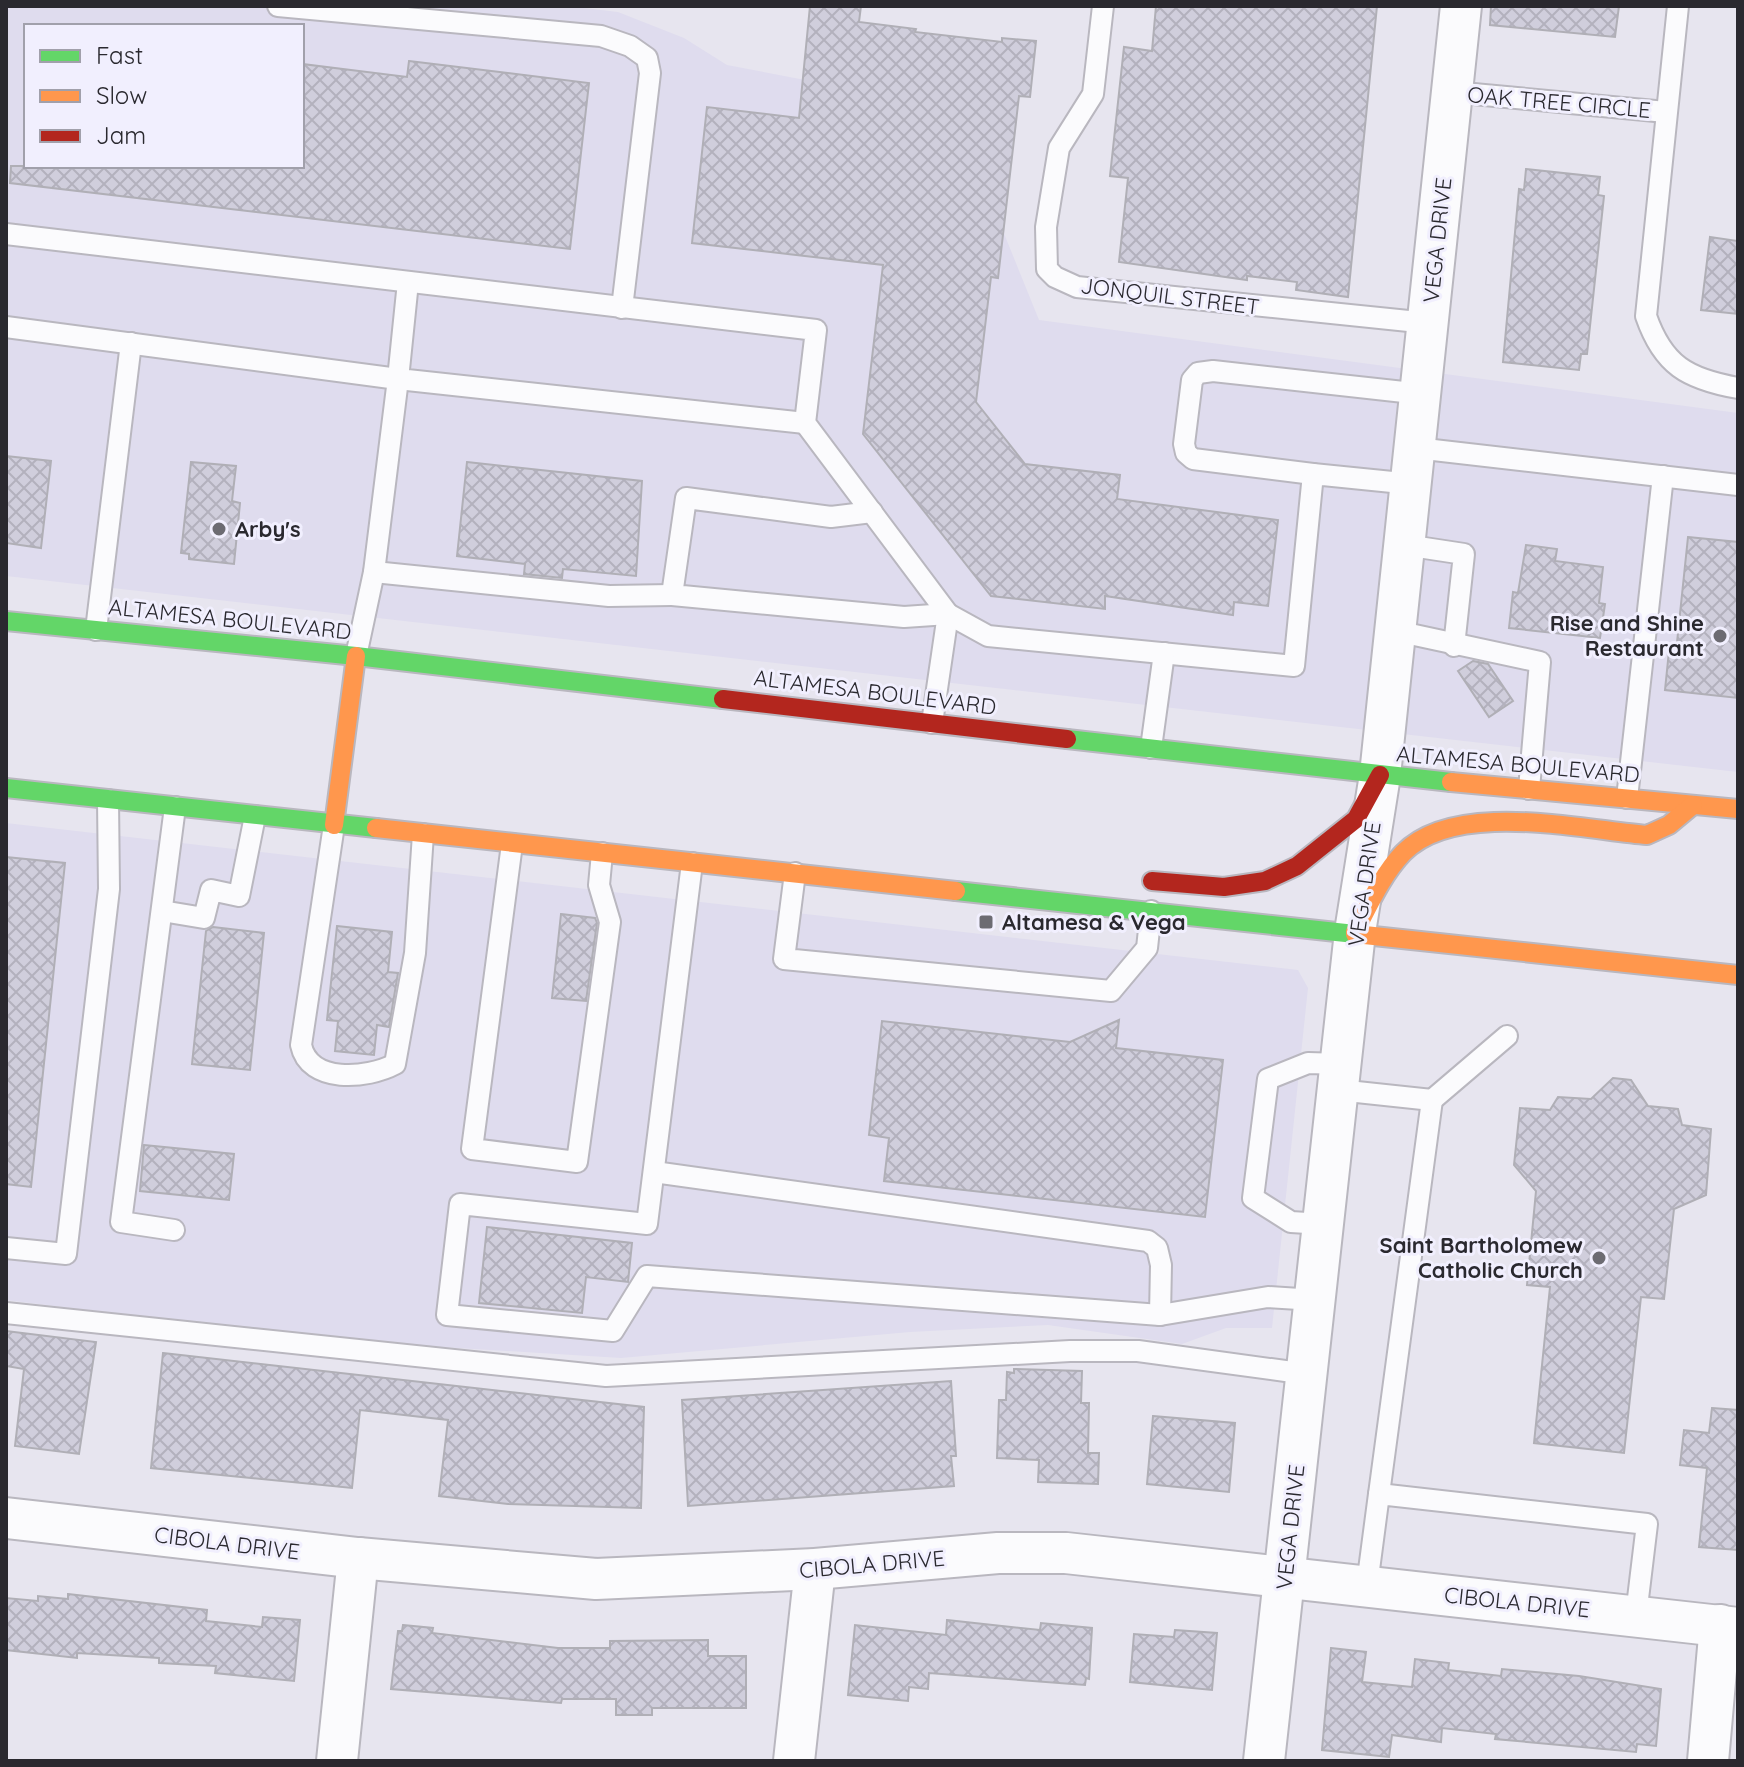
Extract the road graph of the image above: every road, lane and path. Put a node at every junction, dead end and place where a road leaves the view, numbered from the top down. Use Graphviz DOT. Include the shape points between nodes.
graph roads {
  1 [pos="278,6"];
  2 [pos="1103,6"];
  3 [pos="1461,6"];
  4 [pos="1678,6"];
  5 [pos="1452,92"];
  6 [pos="1666,112"];
  7 [pos="6,234"];
  8 [pos="408,282"];
  9 [pos="622,308"];
  10 [pos="1428,323"];
  11 [pos="6,327"];
  12 [pos="131,343"];
  13 [pos="398,379"];
  14 [pos="1738,388"];
  15 [pos="1422,394"];
  16 [pos="805,423"];
  17 [pos="1414,466"];
  18 [pos="1313,474"];
  19 [pos="1663,476"];
  20 [pos="1738,485"];
  21 [pos="872,512"];
  22 [pos="1405,545"];
  23 [pos="374,572"];
  24 [pos="672,595"];
  25 [pos="948,614"];
  26 [pos="6,621"];
  27 [pos="96,630"];
  28 [pos="1396,631"];
  29 [pos="1454,646"];
  30 [pos="1164,653"];
  31 [pos="356,656"];
  32 [pos="932,723"];
  33 [pos="1151,748"];
  34 [pos="1380,775"];
  35 [pos="6,788"];
  36 [pos="1529,789"];
  37 [pos="1627,798"];
  38 [pos="108,800"];
  39 [pos="1693,805"];
  40 [pos="175,807"];
  41 [pos="1738,809"];
  42 [pos="255,816"];
  43 [pos="334,825"];
  44 [pos="423,834"];
  45 [pos="512,844"];
  46 [pos="602,853"];
  47 [pos="692,863"];
  48 [pos="795,873"];
  49 [pos="1136,880"];
  50 [pos="1048,882"];
  51 [pos="1001,894"];
  52 [pos="162,911"];
  53 [pos="1151,911"];
  54 [pos="1355,932"];
  55 [pos="1738,975"];
  56 [pos="1507,1036"];
  57 [pos="1339,1077"];
  58 [pos="1432,1100"];
  59 [pos="654,1172"];
  60 [pos="1323,1224"];
  61 [pos="174,1230"];
  62 [pos="6,1248"];
  63 [pos="1315,1300"];
  64 [pos="6,1313"];
  65 [pos="1160,1315"];
  66 [pos="1307,1374"];
  67 [pos="1379,1494"];
  68 [pos="6,1518"];
  69 [pos="358,1558"];
  70 [pos="815,1569"];
  71 [pos="1285,1576"];
  72 [pos="1367,1585"];
  73 [pos="1636,1615"];
  74 [pos="1729,1626"];
  75 [pos="337,1761"];
  76 [pos="794,1761"];
  77 [pos="1264,1761"];
  78 [pos="1708,1761"];
  1 -- 9 [label="lane" via="601,36 647,58 650,73"];
  2 -- 10 [label="lane, JONQUIL STREET" via="1093,94 1059,148 1046,227 1047,269 1055,277 1077,287"];
  3 -- 5 [label="street, VEGA DRIVE"];
  4 -- 6 [label="lane, OAK TREE CIRCLE"];
  5 -- 6 [label="lane, OAK TREE CIRCLE"];
  5 -- 10 [label="street, VEGA DRIVE"];
  6 -- 14 [label="lane, OAK TREE CIRCLE" via="1646,316 1656,346 1668,361 1716,384"];
  7 -- 8 [label="lane"];
  8 -- 9 [label="lane"];
  8 -- 13 [label="lane"];
  9 -- 16 [label="lane" via="816,330"];
  10 -- 15 [label="street, VEGA DRIVE"];
  11 -- 12 [label="lane"];
  12 -- 13 [label="lane"];
  12 -- 27 [label="lane"];
  13 -- 16 [label="lane"];
  13 -- 23 [label="lane"];
  15 -- 17 [label="street, VEGA DRIVE"];
  15 -- 18 [label="lane" via="1213,371 1198,373 1192,380 1184,444 1193,459"];
  16 -- 21 [label="lane"];
  17 -- 18 [label="lane"];
  17 -- 19 [label="lane"];
  17 -- 22 [label="street, VEGA DRIVE"];
  18 -- 30 [label="lane" via="1294,666"];
  19 -- 20 [label="lane"];
  19 -- 37 [label="lane"];
  21 -- 24 [label="lane" via="831,517 686,498"];
  21 -- 25 [label="lane"];
  22 -- 28 [label="street, VEGA DRIVE"];
  22 -- 29 [label="lane" via="1464,554"];
  23 -- 24 [label="lane" via="609,596"];
  23 -- 31 [label="lane"];
  24 -- 25 [label="lane" via="904,617"];
  25 -- 30 [label="lane" via="988,636"];
  25 -- 32 [label="lane"];
  26 -- 27 [label="main road, ALTAMESA BOULEVARD"];
  27 -- 31 [label="main road, ALTAMESA BOULEVARD"];
  28 -- 29 [label="lane"];
  28 -- 34 [label="street, VEGA DRIVE"];
  29 -- 36 [label="lane" via="1540,662"];
  30 -- 33 [label="lane"];
  31 -- 32 [label="main road, ALTAMESA BOULEVARD"];
  31 -- 43 [label="main road"];
  32 -- 33 [label="main road, ALTAMESA BOULEVARD"];
  33 -- 34 [label="main road, ALTAMESA BOULEVARD"];
  34 -- 36 [label="main road, ALTAMESA BOULEVARD"];
  34 -- 49 [label="main road" via="1356,819 1297,866 1265,881 1224,887"];
  34 -- 54 [label="street, VEGA DRIVE"];
  35 -- 38 [label="main road"];
  36 -- 37 [label="main road, ALTAMESA BOULEVARD"];
  37 -- 39 [label="main road, ALTAMESA BOULEVARD"];
  38 -- 40 [label="main road"];
  38 -- 62 [label="lane" via="109,889 66,1254"];
  39 -- 41 [label="main road, ALTAMESA BOULEVARD"];
  39 -- 54 [label="main road" via="1647,835 1492,821 1437,828 1407,845 1384,873"];
  40 -- 42 [label="main road"];
  40 -- 52 [label="lane"];
  42 -- 43 [label="main road"];
  42 -- 52 [label="lane" via="239,896 211,890 204,918"];
  43 -- 44 [label="main road"];
  43 -- 44 [label="lane" via="301,1045 304,1058 332,1073 373,1074 395,1064 415,953"];
  44 -- 45 [label="main road"];
  45 -- 46 [label="main road"];
  45 -- 46 [label="lane" via="472,1149 577,1162 610,922 599,885"];
  46 -- 47 [label="main road"];
  47 -- 48 [label="main road"];
  47 -- 59 [label="lane"];
  48 -- 51 [label="main road"];
  48 -- 53 [label="lane" via="784,959 1111,991 1147,948"];
  50 -- 51 [label="main road"];
  51 -- 53 [label="main road"];
  52 -- 61 [label="lane" via="121,1222"];
  53 -- 54 [label="main road"];
  54 -- 55 [label="main road"];
  54 -- 57 [label="street, VEGA DRIVE"];
  56 -- 58 [label="lane"];
  57 -- 58 [label="lane"];
  57 -- 60 [label="street, VEGA DRIVE"];
  57 -- 60 [label="lane" via="1308,1063 1268,1079 1253,1198 1291,1222"];
  58 -- 67 [label="lane"];
  59 -- 65 [label="lane" via="1148,1241 1157,1248 1161,1265"];
  59 -- 65 [label="lane" via="647,1224 460,1204 447,1315 613,1331 647,1276"];
  60 -- 63 [label="street, VEGA DRIVE"];
  63 -- 65 [label="lane" via="1268,1297"];
  63 -- 66 [label="street, VEGA DRIVE"];
  64 -- 66 [label="lane" via="606,1376 1070,1351 1138,1351"];
  66 -- 71 [label="street, VEGA DRIVE"];
  67 -- 72 [label="lane"];
  67 -- 73 [label="lane" via="1647,1524"];
  68 -- 69 [label="street, CIBOLA DRIVE"];
  69 -- 70 [label="street, CIBOLA DRIVE" via="596,1579"];
  69 -- 75 [label="street"];
  70 -- 71 [label="street, CIBOLA DRIVE" via="998,1553 1066,1553"];
  70 -- 76 [label="street"];
  71 -- 72 [label="street, CIBOLA DRIVE"];
  71 -- 77 [label="street, VEGA DRIVE"];
  72 -- 73 [label="street, CIBOLA DRIVE"];
  73 -- 74 [label="street, CIBOLA DRIVE"];
  74 -- 78 [label="street"];
}
